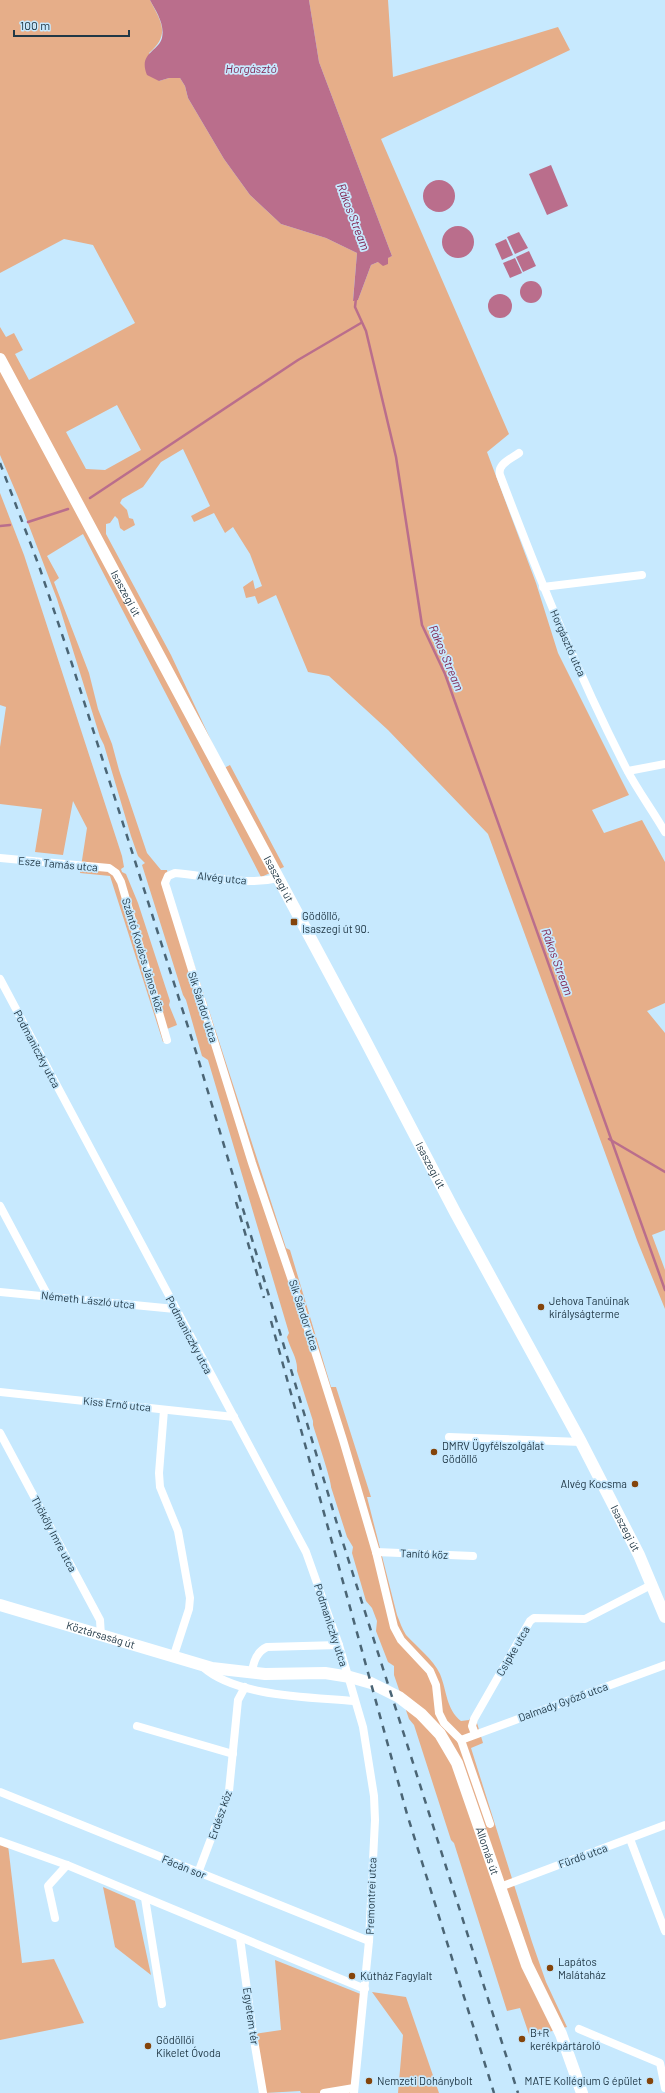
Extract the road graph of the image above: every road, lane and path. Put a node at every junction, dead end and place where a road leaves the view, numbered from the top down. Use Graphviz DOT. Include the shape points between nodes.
graph roads {
  1 [pos="0,359"];
  2 [pos="519,453"];
  3 [pos="642,575"];
  4 [pos="543,587"];
  5 [pos="665,764"];
  6 [pos="628,771"];
  7 [pos="665,832"];
  8 [pos="0,858"];
  9 [pos="115,871"];
  10 [pos="167,877"];
  11 [pos="278,878"];
  12 [pos="0,979"];
  13 [pos="167,1040"];
  14 [pos="0,1206"];
  15 [pos="0,1292"];
  16 [pos="48,1296"];
  17 [pos="175,1309"];
  18 [pos="0,1392"];
  19 [pos="164,1410"];
  20 [pos="234,1417"];
  21 [pos="0,1433"];
  22 [pos="449,1437"];
  23 [pos="581,1442"];
  24 [pos="376,1552"];
  25 [pos="473,1556"];
  26 [pos="652,1584"];
  27 [pos="0,1605"];
  28 [pos="665,1617"];
  29 [pos="101,1636"];
  30 [pos="339,1645"];
  31 [pos="173,1658"];
  32 [pos="665,1665"];
  33 [pos="201,1666"];
  34 [pos="252,1673"];
  35 [pos="325,1673"];
  36 [pos="245,1687"];
  37 [pos="354,1701"];
  38 [pos="137,1726"];
  39 [pos="475,1734"];
  40 [pos="462,1740"];
  41 [pos="233,1754"];
  42 [pos="0,1792"];
  43 [pos="490,1824"];
  44 [pos="665,1826"];
  45 [pos="630,1839"];
  46 [pos="0,1841"];
  47 [pos="67,1865"];
  48 [pos="198,1873"];
  49 [pos="500,1887"];
  50 [pos="145,1898"];
  51 [pos="55,1918"];
  52 [pos="665,1931"];
  53 [pos="240,1938"];
  54 [pos="369,1941"];
  55 [pos="365,1989"];
  56 [pos="162,2004"];
  57 [pos="579,2029"];
  58 [pos="665,2088"];
  59 [pos="354,2091"];
  60 [pos="263,2093"];
  61 [pos="324,2093"];
  62 [pos="582,2093"];
  1 -- 11 [label="main road, Isaszegi út"];
  2 -- 4 [label="street, Horgásztó utca" via="502,464 499,472"];
  3 -- 4 [label="street"];
  4 -- 6 [label="street, Horgásztó utca"];
  5 -- 6 [label="street"];
  6 -- 7 [label="street, Horgásztó utca"];
  8 -- 9 [label="street, Esze Tamás utca" via="109,868"];
  9 -- 13 [label="street, Szántó Kovács János köz" via="121,882"];
  10 -- 11 [label="street, Alvég utca" via="175,873 249,881"];
  10 -- 24 [label="street, Sík Sándor utca" via="165,885 173,912 252,1163 306,1321"];
  11 -- 23 [label="main road, Isaszegi út" via="454,1212"];
  12 -- 17 [label="street, Podmaniczky utca"];
  14 -- 16 [label="street"];
  15 -- 16 [label="street, Németh László utca"];
  16 -- 17 [label="street, Németh László utca"];
  17 -- 20 [label="street, Podmaniczky utca"];
  18 -- 19 [label="street, Kiss Ernő utca"];
  19 -- 20 [label="street, Kiss Ernő utca"];
  19 -- 31 [label="street" via="160,1487 178,1531 190,1598 189,1609"];
  20 -- 30 [label="street, Podmaniczky utca" via="306,1552"];
  21 -- 29 [label="street, Thököly Imre utca" via="100,1620"];
  22 -- 23 [label="street"];
  23 -- 26 [label="main road, Isaszegi út"];
  24 -- 25 [label="street, Tanító köz"];
  24 -- 40 [label="street, Sík Sándor utca" via="398,1635 430,1671 436,1685 439,1713 444,1723"];
  26 -- 28 [label="main road, Isaszegi út"];
  26 -- 39 [label="street, Csipke utca" via="585,1619 534,1618 477,1712 472,1722"];
  27 -- 29 [label="main road, Köztársaság út"];
  29 -- 31 [label="main road, Köztársaság út"];
  30 -- 34 [label="street" via="267,1648 256,1656"];
  30 -- 37 [label="street, Podmaniczky utca"];
  31 -- 33 [label="main road, Köztársaság út"];
  32 -- 39 [label="street, Dalmady Győző utca"];
  33 -- 34 [label="main road, Köztársaság út"];
  33 -- 36 [label="street, Köztársaság út" via="216,1677"];
  34 -- 35 [label="main road, Köztársaság út"];
  35 -- 49 [label="main road, Állomás út" via="371,1683 403,1700 440,1734 457,1763"];
  36 -- 37 [label="street, Köztársaság út" via="279,1694"];
  36 -- 41 [label="street, Erdész köz" via="238,1700"];
  37 -- 54 [label="street, Premontrei utca" via="363,1727 374,1796"];
  38 -- 41 [label="street"];
  39 -- 40 [label="street, Dalmady Győző utca"];
  40 -- 43 [label="street, Állomás út"];
  41 -- 48 [label="street, Erdész köz" via="227,1800"];
  42 -- 48 [label="street, Fácán sor"];
  44 -- 45 [label="street, Fürdő utca"];
  45 -- 49 [label="street, Fürdő utca"];
  45 -- 52 [label="street"];
  46 -- 47 [label="street"];
  47 -- 50 [label="street"];
  47 -- 51 [label="street" via="48,1886"];
  48 -- 54 [label="street, Fácán sor"];
  49 -- 62 [label="main road, Állomás út" via="527,1965 561,2034"];
  50 -- 53 [label="street"];
  50 -- 56 [label="street"];
  53 -- 55 [label="street"];
  53 -- 60 [label="street, Egyetem tér"];
  54 -- 55 [label="street, Premontrei utca"];
  55 -- 59 [label="street, Premontrei utca"];
  57 -- 58 [label="street" via="660,2063"];
  59 -- 61 [label="street"];
}
